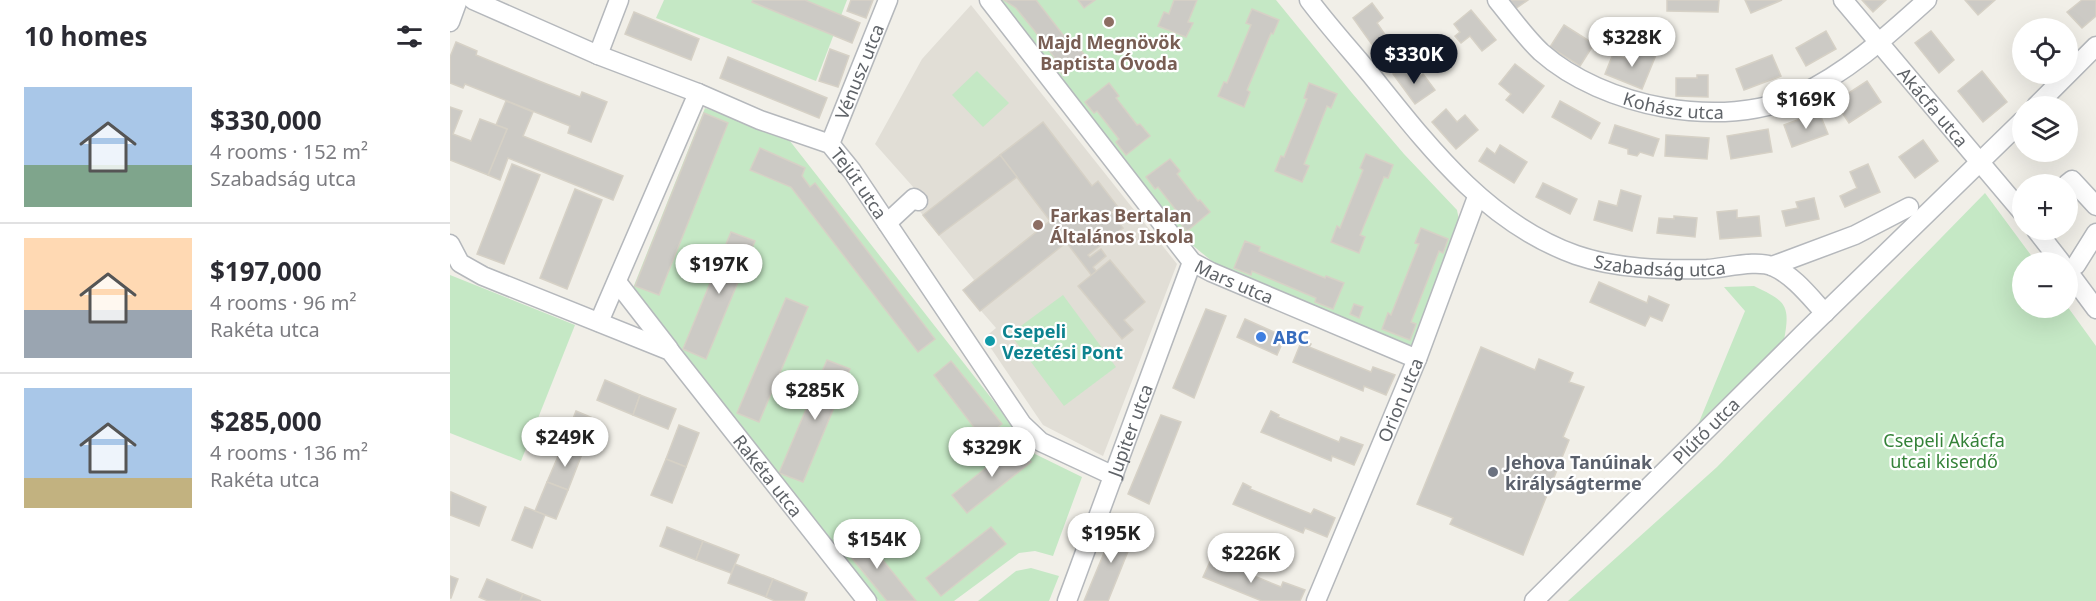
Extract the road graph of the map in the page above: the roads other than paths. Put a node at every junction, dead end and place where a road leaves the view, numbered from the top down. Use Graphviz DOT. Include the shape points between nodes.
graph roads {
  1 [pos="458,0"];
  2 [pos="473,0"];
  3 [pos="619,0"];
  4 [pos="888,0"];
  5 [pos="989,0"];
  6 [pos="1309,0"];
  7 [pos="1497,0"];
  8 [pos="1843,0"];
  9 [pos="1927,0"];
  10 [pos="450,22"];
  11 [pos="1879,44"];
  12 [pos="2096,46"];
  13 [pos="598,55"];
  14 [pos="698,93"];
  15 [pos="2046,96"];
  16 [pos="2012,131"];
  17 [pos="830,144"];
  18 [pos="1980,163"];
  19 [pos="2078,186"];
  20 [pos="1478,197"];
  21 [pos="2012,200"];
  22 [pos="918,201"];
  23 [pos="2096,206"];
  24 [pos="1909,207"];
  25 [pos="887,223"];
  26 [pos="2096,233"];
  27 [pos="2044,240"];
  28 [pos="450,244"];
  29 [pos="2053,252"];
  30 [pos="1192,261"];
  31 [pos="2078,262"];
  32 [pos="1772,266"];
  33 [pos="617,282"];
  34 [pos="2078,284"];
  35 [pos="2095,305"];
  36 [pos="1825,313"];
  37 [pos="599,322"];
  38 [pos="670,351"];
  39 [pos="1417,359"];
  40 [pos="1114,476"];
  41 [pos="867,601"];
  42 [pos="1067,601"];
  43 [pos="1316,601"];
  44 [pos="1534,601"];
  1 -- 10 [label="street"];
  2 -- 13 [label="street, Tejút utca"];
  3 -- 13 [label="street"];
  4 -- 17 [label="street, Vénusz utca"];
  5 -- 30 [label="street, Mars utca"];
  6 -- 20 [label="street, Szabadság utca" via="1422,139"];
  7 -- 11 [label="street, Kohász utca" via="1541,52 1589,85 1647,105 1672,109 1731,111 1797,96 1827,81"];
  8 -- 11 [label="street, Akácfa utca"];
  9 -- 11 [label="street, Kohász utca"];
  11 -- 18 [label="street, Akácfa utca"];
  12 -- 15 [label="street"];
  13 -- 14 [label="street, Tejút utca"];
  14 -- 17 [label="street, Tejút utca"];
  14 -- 33 [label="street"];
  16 -- 18 [label="street"];
  17 -- 25 [label="street, Tejút utca"];
  18 -- 21 [label="street, Akácfa utca"];
  18 -- 36 [label="street"];
  19 -- 23 [label="street"];
  20 -- 32 [label="street, Szabadság utca" via="1549,244 1620,266"];
  20 -- 39 [label="street, Orion utca"];
  22 -- 25 [label="street" via="914,198"];
  24 -- 32 [label="street" via="1855,235"];
  25 -- 40 [label="street, Tejút utca" via="1022,424 1041,442"];
  26 -- 31 [label="street"];
  27 -- 29 [label="street"];
  28 -- 37 [label="street, Rakéta utca" via="460,263 475,272"];
  30 -- 39 [label="street, Mars utca"];
  30 -- 40 [label="street, Jupiter utca"];
  32 -- 36 [label="street" via="1786,274"];
  33 -- 37 [label="street"];
  33 -- 38 [label="street, Rakéta utca"];
  34 -- 35 [label="street"];
  36 -- 44 [label="street, Plútó utca"];
  37 -- 38 [label="street, Rakéta utca"];
  38 -- 41 [label="street, Rakéta utca"];
  39 -- 43 [label="street, Orion utca"];
  40 -- 42 [label="street, Jupiter utca"];
}
